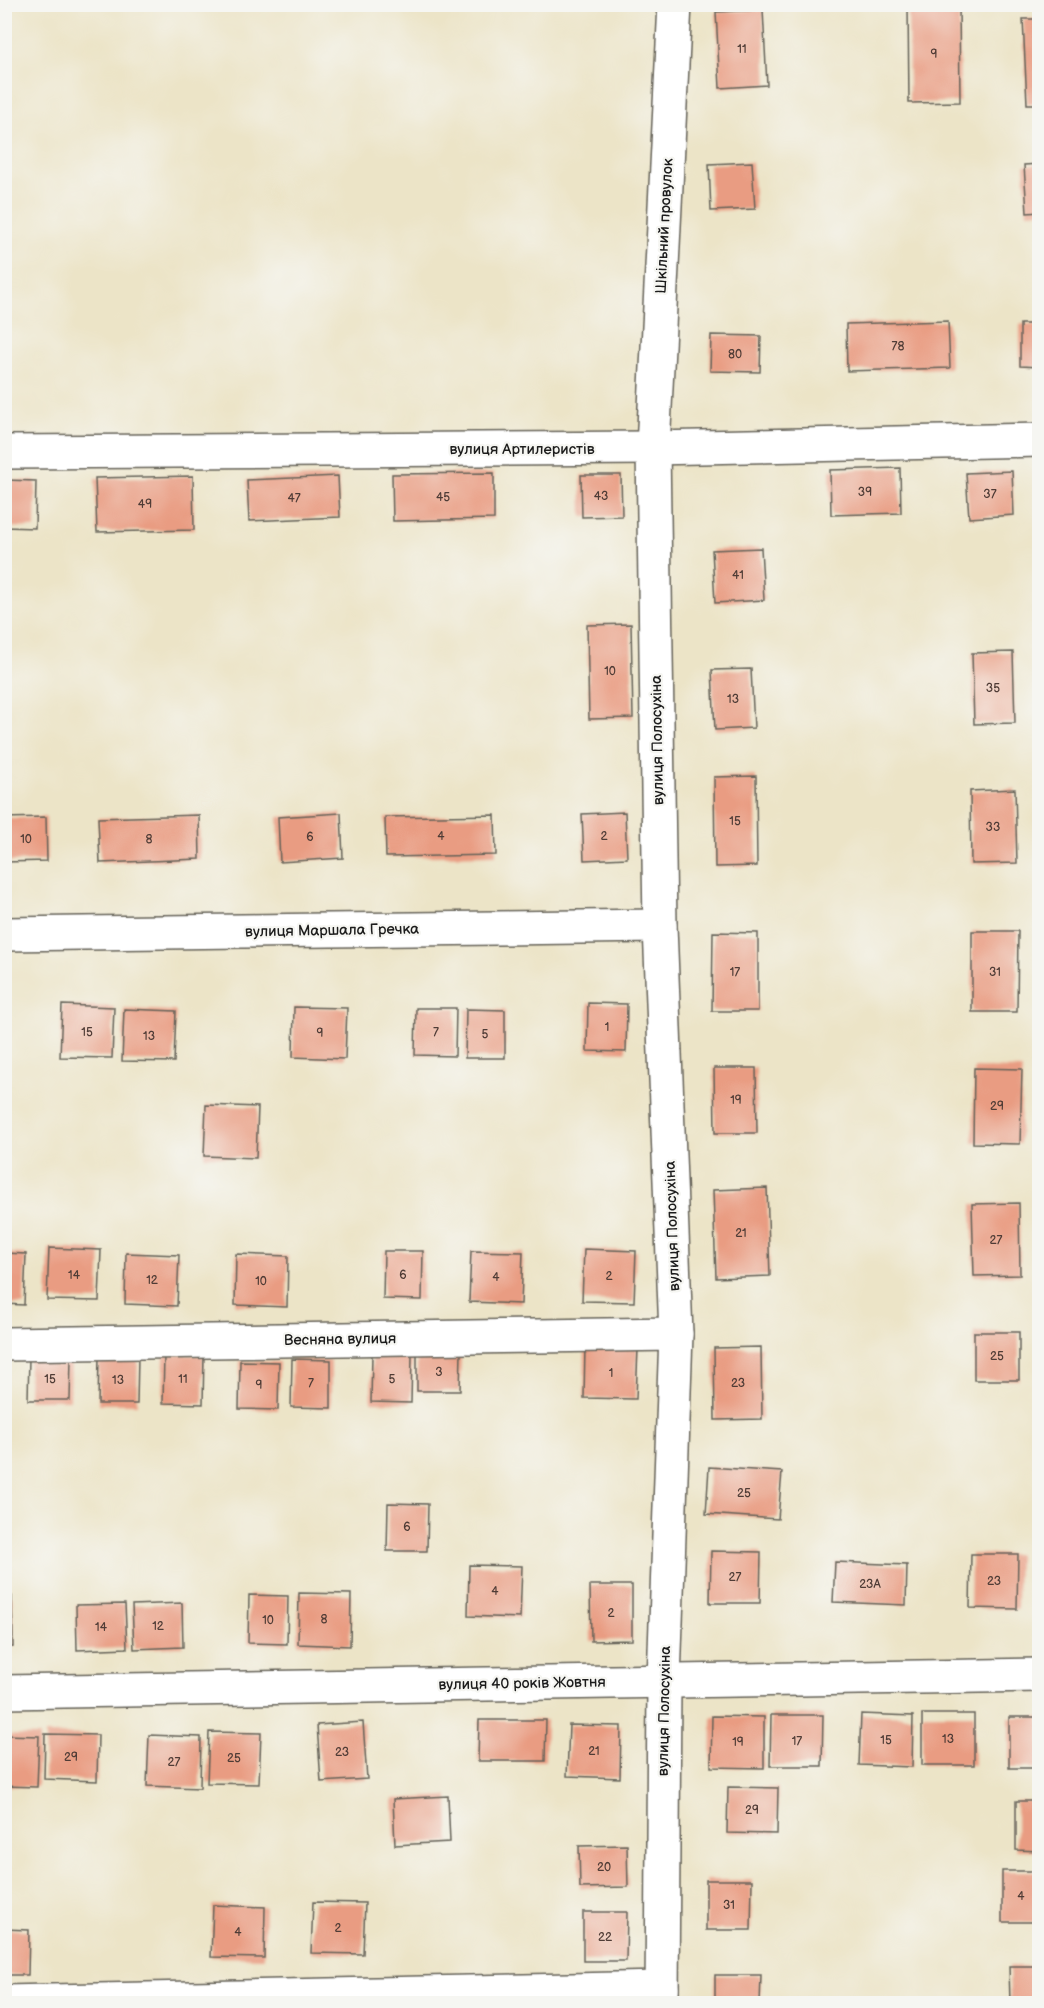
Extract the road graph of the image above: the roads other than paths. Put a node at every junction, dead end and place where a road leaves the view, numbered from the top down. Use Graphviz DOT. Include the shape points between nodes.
graph roads {
  1 [pos="675,4"];
  2 [pos="1040,440"];
  3 [pos="653,448"];
  4 [pos="4,452"];
  5 [pos="660,926"];
  6 [pos="4,934"];
  7 [pos="676,1334"];
  8 [pos="4,1344"];
  9 [pos="1040,1675"];
  10 [pos="664,1680"];
  11 [pos="4,1692"];
  12 [pos="662,1996"];
  13 [pos="4,2002"];
  1 -- 3 [label="street, Шкільний провулок"];
  2 -- 3 [label="street, вулиця Артилеристів"];
  3 -- 4 [label="street, вулиця Артилеристів"];
  3 -- 5 [label="street, вулиця Полосухіна"];
  5 -- 6 [label="street, вулиця Маршала Гречка"];
  5 -- 7 [label="street, вулиця Полосухіна"];
  7 -- 8 [label="street, Весняна вулиця"];
  7 -- 10 [label="street, вулиця Полосухіна"];
  9 -- 10 [label="street, вулиця 40 років Жовтня"];
  10 -- 11 [label="street, вулиця 40 років Жовтня"];
  10 -- 12 [label="street, вулиця Полосухіна"];
  12 -- 13 [label="street"];
}
